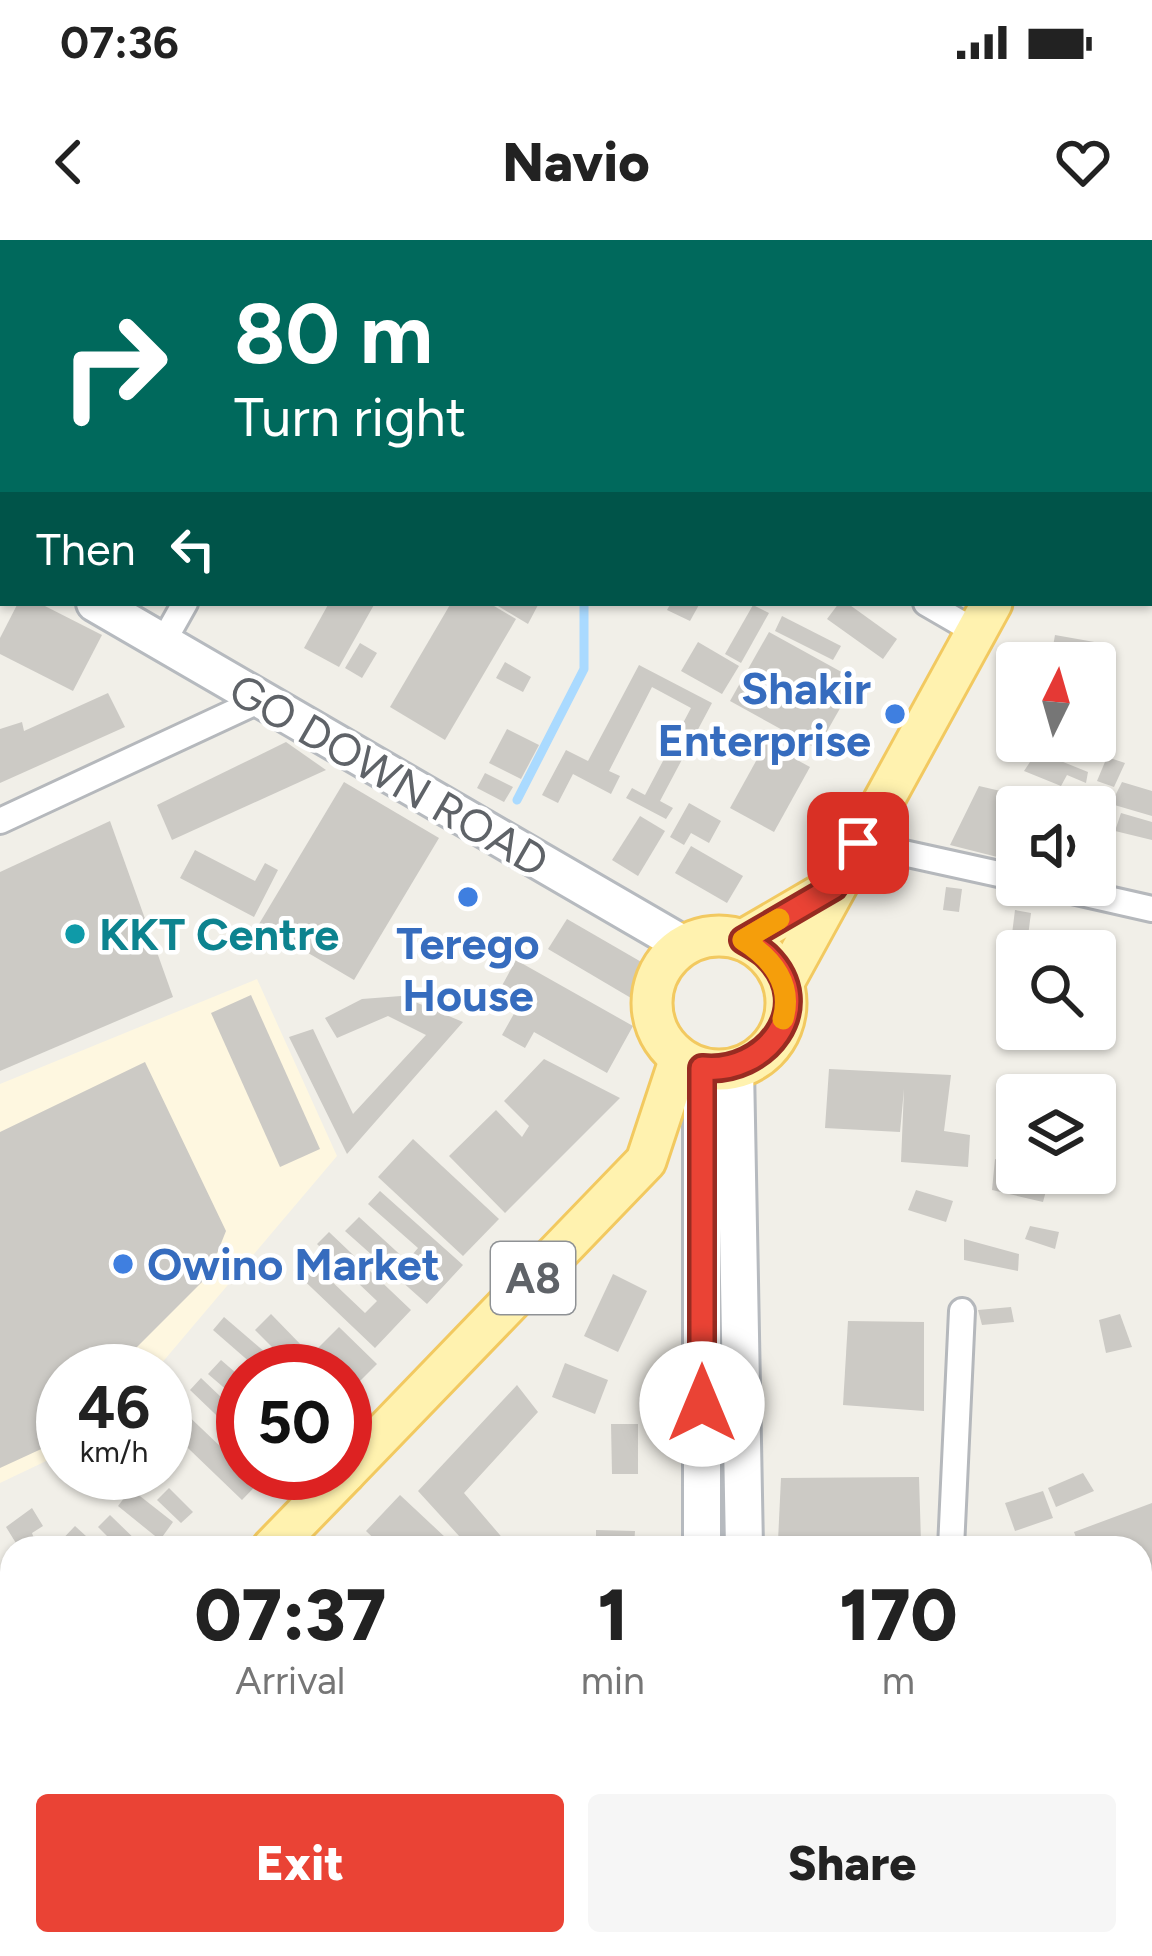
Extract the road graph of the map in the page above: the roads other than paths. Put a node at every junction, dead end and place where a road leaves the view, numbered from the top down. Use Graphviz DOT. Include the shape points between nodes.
graph roads {
  1 [pos="100,606"];
  2 [pos="183,606"];
  3 [pos="938,606"];
  4 [pos="984,618"];
  5 [pos="162,644"];
  6 [pos="258,701"];
  7 [pos="0,821"];
  8 [pos="858,843"];
  9 [pos="996,873"];
  10 [pos="834,887"];
  11 [pos="1116,901"];
  12 [pos="1152,909"];
  13 [pos="743,940"];
  14 [pos="684,945"];
  15 [pos="784,982"];
  16 [pos="706,1065"];
  17 [pos="962,1311"];
  18 [pos="372,1445"];
  19 [pos="319,1500"];
  20 [pos="284,1536"];
  21 [pos="702,1536"];
  22 [pos="743,1536"];
  23 [pos="953,1536"];
  1 -- 5 [label="main road, GO DOWN ROAD"];
  2 -- 5 [label="street"];
  3 -- 4 [label="street"];
  4 -- 8 [label="main road"];
  5 -- 6 [label="main road, GO DOWN ROAD"];
  6 -- 7 [label="street"];
  6 -- 14 [label="main road, GO DOWN ROAD"];
  8 -- 9 [label="street"];
  8 -- 10 [label="main road"];
  10 -- 13 [label="main road"];
  10 -- 15 [label="main road"];
  11 -- 12 [label="street"];
  13 -- 14 [label="main road" via="713,936"];
  13 -- 15 [label="main road" via="768,956"];
  14 -- 16 [label="main road" via="664,963 652,1014 662,1039"];
  15 -- 16 [label="main road" via="778,1036 760,1056"];
  16 -- 18 [label="main road, A8" via="646,1161"];
  16 -- 21 [label="main road"];
  16 -- 22 [label="main road"];
  17 -- 23 [label="street"];
  19 -- 20 [label="main road, A8"];
}
